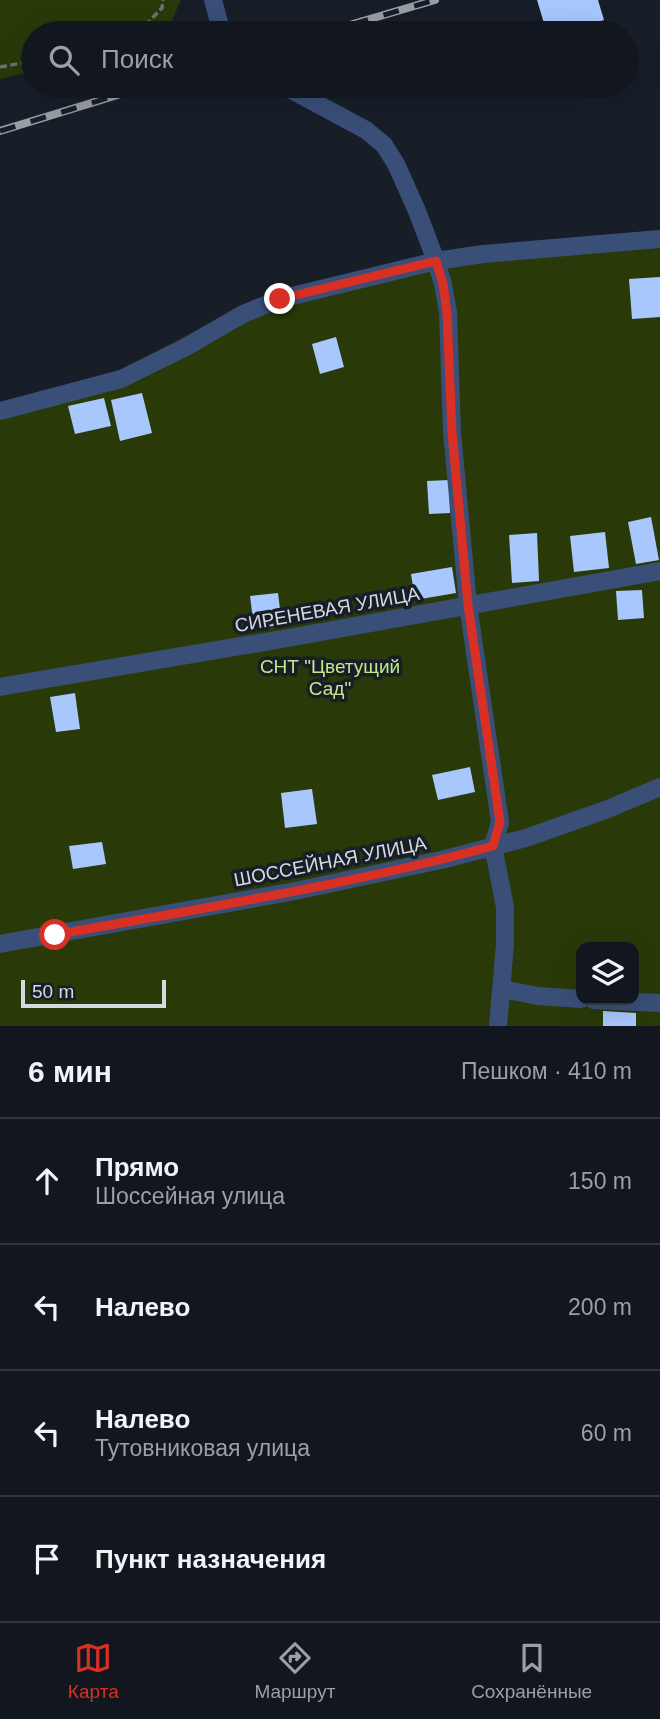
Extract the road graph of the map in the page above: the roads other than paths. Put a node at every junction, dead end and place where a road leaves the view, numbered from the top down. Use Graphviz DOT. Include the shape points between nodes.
graph roads {
  1 [pos="213,0"];
  2 [pos="219,21"];
  3 [pos="306,98"];
  4 [pos="660,239"];
  5 [pos="436,261"];
  6 [pos="0,411"];
  7 [pos="660,571"];
  8 [pos="468,605"];
  9 [pos="0,687"];
  10 [pos="660,787"];
  11 [pos="493,846"];
  12 [pos="0,944"];
  13 [pos="502,989"];
  14 [pos="576,999"];
  15 [pos="639,1002"];
  16 [pos="660,1003"];
  17 [pos="498,1026"];
  1 -- 2 [label="street"];
  3 -- 5 [label="street" via="366,130 384,145"];
  4 -- 5 [label="street"];
  5 -- 6 [label="street" via="280,299 121,379"];
  5 -- 8 [label="street" via="447,313 452,432"];
  7 -- 8 [label="street, СИРЕНЕВАЯ УЛИЦА"];
  8 -- 9 [label="street, СИРЕНЕВАЯ УЛИЦА"];
  8 -- 11 [label="street" via="500,822"];
  10 -- 11 [label="street, ШОССЕЙНАЯ УЛИЦА"];
  11 -- 12 [label="street, ШОССЕЙНАЯ УЛИЦА" via="295,891"];
  11 -- 13 [label="street" via="505,907"];
  13 -- 14 [label="street"];
  13 -- 17 [label="street"];
  15 -- 16 [label="street"];
}
